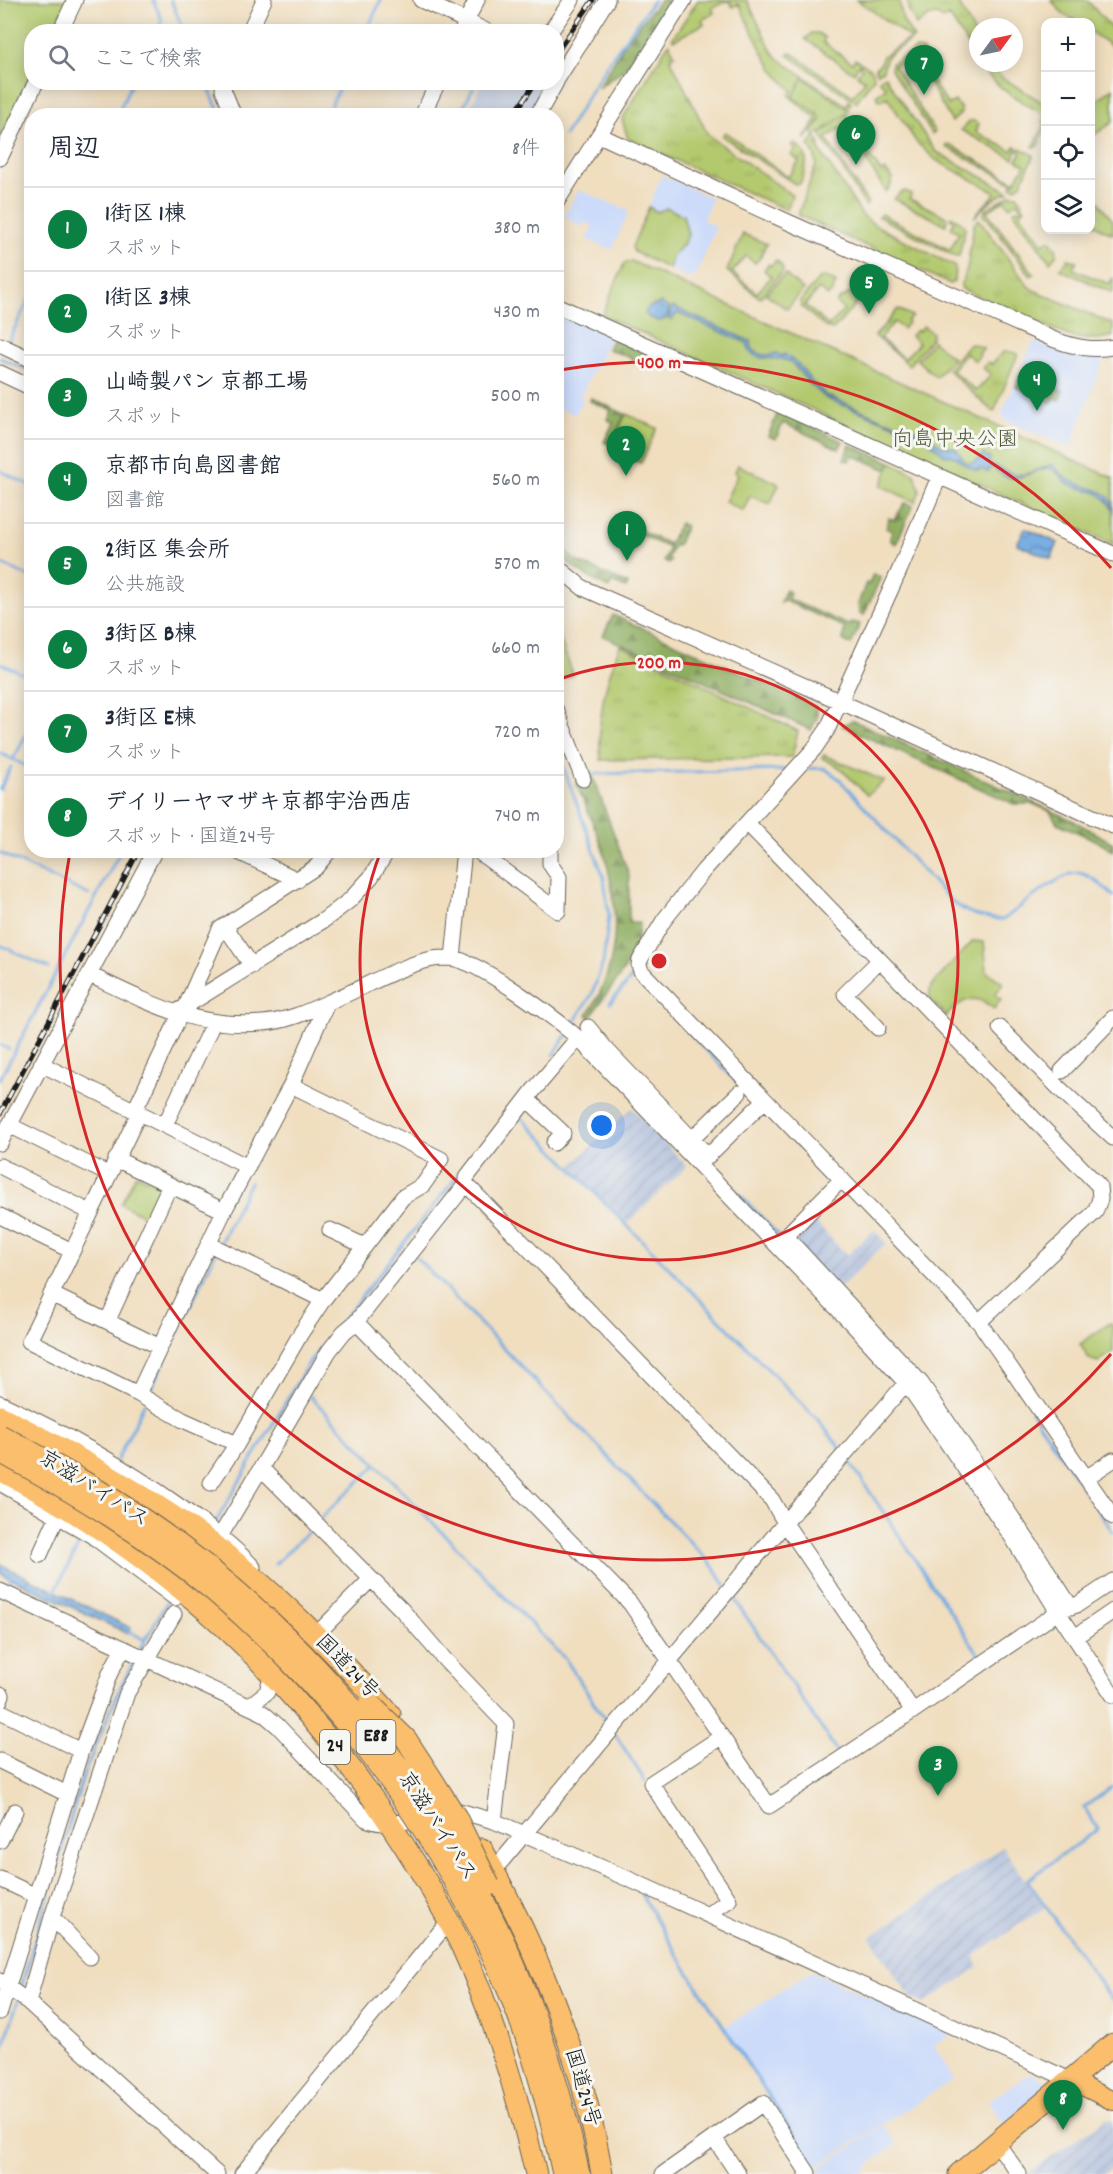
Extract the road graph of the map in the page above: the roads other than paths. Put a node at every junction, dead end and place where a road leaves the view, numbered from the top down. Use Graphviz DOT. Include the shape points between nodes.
graph roads {
  1 [pos="75,0"];
  2 [pos="264,0"];
  3 [pos="421,0"];
  4 [pos="477,0"];
  5 [pos="572,0"];
  6 [pos="607,0"];
  7 [pos="684,0"];
  8 [pos="64,24"];
  9 [pos="253,24"];
  10 [pos="461,24"];
  11 [pos="465,24"];
  12 [pos="556,24"];
  13 [pos="564,66"];
  14 [pos="32,90"];
  15 [pos="223,90"];
  16 [pos="434,90"];
  17 [pos="550,90"];
  18 [pos="231,108"];
  19 [pos="426,108"];
  20 [pos="541,108"];
  21 [pos="599,135"];
  22 [pos="0,158"];
  23 [pos="564,190"];
  24 [pos="564,309"];
  25 [pos="0,345"];
  26 [pos="1113,347"];
  27 [pos="24,356"];
  28 [pos="0,373"];
  29 [pos="24,384"];
  30 [pos="939,477"];
  31 [pos="1113,554"];
  32 [pos="564,573"];
  33 [pos="839,701"];
  34 [pos="564,731"];
  35 [pos="580,772"];
  36 [pos="747,823"];
  37 [pos="1113,826"];
  38 [pos="151,858"];
  39 [pos="251,858"];
  40 [pos="323,858"];
  41 [pos="383,858"];
  42 [pos="463,858"];
  43 [pos="487,858"];
  44 [pos="550,858"];
  45 [pos="298,880"];
  46 [pos="227,929"];
  47 [pos="453,958"];
  48 [pos="880,960"];
  49 [pos="252,966"];
  50 [pos="90,975"];
  51 [pos="327,1003"];
  52 [pos="180,1011"];
  53 [pos="1113,1018"];
  54 [pos="213,1023"];
  55 [pos="878,1028"];
  56 [pos="1000,1028"];
  57 [pos="576,1031"];
  58 [pos="41,1064"];
  59 [pos="1062,1071"];
  60 [pos="291,1085"];
  61 [pos="739,1093"];
  62 [pos="761,1103"];
  63 [pos="528,1106"];
  64 [pos="137,1111"];
  65 [pos="9,1125"];
  66 [pos="165,1125"];
  67 [pos="1113,1138"];
  68 [pos="688,1142"];
  69 [pos="0,1143"];
  70 [pos="554,1143"];
  71 [pos="116,1159"];
  72 [pos="704,1160"];
  73 [pos="0,1166"];
  74 [pos="248,1167"];
  75 [pos="108,1174"];
  76 [pos="838,1183"];
  77 [pos="466,1184"];
  78 [pos="170,1185"];
  79 [pos="224,1211"];
  80 [pos="90,1212"];
  81 [pos="0,1216"];
  82 [pos="330,1230"];
  83 [pos="783,1241"];
  84 [pos="365,1246"];
  85 [pos="215,1247"];
  86 [pos="72,1251"];
  87 [pos="51,1294"];
  88 [pos="323,1300"];
  89 [pos="847,1306"];
  90 [pos="108,1320"];
  91 [pos="356,1322"];
  92 [pos="979,1322"];
  93 [pos="160,1347"];
  94 [pos="906,1383"];
  95 [pos="143,1396"];
  96 [pos="0,1402"];
  97 [pos="0,1416"];
  98 [pos="0,1435"];
  99 [pos="237,1444"];
  100 [pos="0,1452"];
  101 [pos="1113,1460"];
  102 [pos="261,1468"];
  103 [pos="0,1470"];
  104 [pos="118,1471"];
  105 [pos="977,1474"];
  106 [pos="1086,1478"];
  107 [pos="0,1483"];
  108 [pos="212,1483"];
  109 [pos="94,1506"];
  110 [pos="58,1515"];
  111 [pos="1113,1517"];
  112 [pos="785,1523"];
  113 [pos="91,1531"];
  114 [pos="209,1539"];
  115 [pos="40,1555"];
  116 [pos="371,1579"];
  117 [pos="1113,1581"];
  118 [pos="0,1591"];
  119 [pos="1061,1609"];
  120 [pos="1113,1611"];
  121 [pos="174,1614"];
  122 [pos="315,1636"];
  123 [pos="1075,1637"];
  124 [pos="127,1650"];
  125 [pos="145,1659"];
  126 [pos="670,1659"];
  127 [pos="272,1673"];
  128 [pos="0,1694"];
  129 [pos="1113,1695"];
  130 [pos="0,1700"];
  131 [pos="249,1706"];
  132 [pos="0,1711"];
  133 [pos="913,1712"];
  134 [pos="721,1737"];
  135 [pos="81,1751"];
  136 [pos="0,1761"];
  137 [pos="67,1794"];
  138 [pos="459,1810"];
  139 [pos="15,1811"];
  140 [pos="494,1821"];
  141 [pos="390,1824"];
  142 [pos="523,1834"];
  143 [pos="0,1841"];
  144 [pos="494,1870"];
  145 [pos="0,1879"];
  146 [pos="36,1896"];
  147 [pos="707,1915"];
  148 [pos="52,1917"];
  149 [pos="449,1922"];
  150 [pos="90,1957"];
  151 [pos="14,1991"];
  152 [pos="0,2012"];
  153 [pos="1113,2044"];
  154 [pos="1070,2080"];
  155 [pos="1113,2101"];
  156 [pos="714,2138"];
  157 [pos="996,2142"];
  158 [pos="668,2173"];
  159 [pos="218,2174"];
  160 [pos="242,2174"];
  161 [pos="536,2174"];
  162 [pos="550,2174"];
  163 [pos="564,2174"];
  164 [pos="579,2174"];
  165 [pos="595,2174"];
  166 [pos="602,2174"];
  167 [pos="738,2174"];
  168 [pos="806,2174"];
  169 [pos="958,2174"];
  170 [pos="1018,2174"];
  1 -- 8 [label="street"];
  2 -- 9 [label="street"];
  3 -- 10 [label="street"];
  4 -- 11 [label="street"];
  5 -- 12 [label="street"];
  6 -- 13 [label="street"];
  7 -- 21 [label="street"];
  14 -- 22 [label="street"];
  15 -- 18 [label="street"];
  16 -- 19 [label="street"];
  17 -- 20 [label="street"];
  21 -- 23 [label="street"];
  21 -- 26 [label="street" via="1055,340 1090,350"];
  24 -- 30 [label="street"];
  25 -- 27 [label="street"];
  28 -- 29 [label="street"];
  30 -- 31 [label="street"];
  30 -- 33 [label="street"];
  32 -- 33 [label="street" via="583,588"];
  33 -- 36 [label="street" via="814,749"];
  33 -- 37 [label="street"];
  34 -- 35 [label="street"];
  36 -- 48 [label="street"];
  36 -- 62 [label="street" via="664,920 639,965"];
  38 -- 50 [label="street"];
  39 -- 45 [label="street"];
  40 -- 45 [label="street"];
  41 -- 49 [label="street" via="350,900"];
  42 -- 47 [label="street"];
  43 -- 44 [label="street" via="558,911 559,877"];
  45 -- 52 [label="street" via="219,929"];
  46 -- 49 [label="street"];
  47 -- 51 [label="street" via="421,962"];
  47 -- 57 [label="street" via="477,968"];
  48 -- 55 [label="street" via="845,994"];
  48 -- 92 [label="street" via="1100,1186 1095,1212"];
  49 -- 52 [label="street"];
  50 -- 52 [label="street"];
  50 -- 58 [label="street"];
  51 -- 54 [label="street" via="281,1021"];
  51 -- 60 [label="street"];
  52 -- 54 [label="street"];
  52 -- 64 [label="street"];
  53 -- 59 [label="street"];
  54 -- 66 [label="street"];
  56 -- 67 [label="street"];
  57 -- 63 [label="street"];
  57 -- 68 [label="street"];
  58 -- 64 [label="street"];
  58 -- 65 [label="street"];
  60 -- 74 [label="street"];
  60 -- 84 [label="street" via="441,1159 423,1185 403,1197"];
  61 -- 68 [label="street"];
  62 -- 72 [label="street"];
  62 -- 76 [label="street"];
  63 -- 70 [label="street" via="563,1133"];
  63 -- 77 [label="street" via="466,1178"];
  64 -- 66 [label="street"];
  64 -- 71 [label="street"];
  65 -- 69 [label="street"];
  65 -- 75 [label="street"];
  66 -- 74 [label="street"];
  68 -- 72 [label="street"];
  71 -- 75 [label="street"];
  71 -- 78 [label="street"];
  72 -- 83 [label="street"];
  73 -- 80 [label="street"];
  74 -- 79 [label="street"];
  75 -- 80 [label="street"];
  76 -- 83 [label="street"];
  76 -- 92 [label="street"];
  77 -- 91 [label="street"];
  77 -- 112 [label="street" via="772,1500"];
  78 -- 79 [label="street"];
  78 -- 90 [label="street"];
  79 -- 85 [label="street"];
  80 -- 86 [label="street"];
  81 -- 86 [label="street"];
  82 -- 84 [label="street"];
  83 -- 89 [label="street"];
  84 -- 88 [label="street"];
  85 -- 88 [label="street"];
  85 -- 93 [label="street"];
  86 -- 87 [label="street"];
  87 -- 90 [label="street"];
  87 -- 95 [label="street" via="29,1341"];
  88 -- 99 [label="street"];
  89 -- 94 [label="street"];
  89 -- 105 [label="street" via="921,1383"];
  90 -- 93 [label="street"];
  91 -- 102 [label="street" via="329,1351"];
  91 -- 126 [label="street" via="630,1603"];
  92 -- 106 [label="street"];
  93 -- 95 [label="street"];
  94 -- 105 [label="street"];
  94 -- 112 [label="street"];
  95 -- 99 [label="street" via="183,1420"];
  96 -- 104 [label="street"];
  97 -- 104 [label="highway, 国道24号" via="75,1456"];
  98 -- 114 [label="highway, 京滋バイパス / E88, bridge" via="116,1501"];
  99 -- 108 [label="street"];
  100 -- 109 [label="highway, 京滋バイパス / E88, bridge"];
  101 -- 106 [label="street"];
  102 -- 114 [label="street"];
  102 -- 116 [label="street"];
  103 -- 113 [label="highway, 24" via="56,1501"];
  104 -- 114 [label="highway, 国道24号"];
  105 -- 119 [label="street" via="1035,1560"];
  106 -- 111 [label="street"];
  107 -- 110 [label="street"];
  109 -- 162 [label="highway, bridge" via="209,1598 261,1649 346,1746 396,1815 453,1908 503,2015"];
  109 -- 163 [label="highway, 京滋バイパス / E88, bridge" via="172,1558 259,1631 345,1723 400,1796 466,1901 509,1994 538,2074"];
  110 -- 113 [label="street"];
  110 -- 115 [label="street"];
  112 -- 126 [label="street"];
  112 -- 133 [label="street"];
  113 -- 127 [label="highway, 24" via="249,1649"];
  114 -- 122 [label="highway, 国道24号"];
  114 -- 164 [label="highway, 京滋バイパス / E88, bridge" via="275,1626 334,1687 397,1766 453,1850 500,1933 526,1994 557,2085"];
  114 -- 165 [label="highway, bridge" via="406,1739 456,1817 534,1981"];
  116 -- 122 [label="street"];
  116 -- 140 [label="street" via="506,1724"];
  117 -- 119 [label="street"];
  118 -- 124 [label="street"];
  119 -- 123 [label="street"];
  119 -- 133 [label="street"];
  120 -- 123 [label="street"];
  121 -- 125 [label="street"];
  122 -- 138 [label="highway, 国道24号" via="399,1724"];
  123 -- 129 [label="street"];
  124 -- 125 [label="street"];
  124 -- 135 [label="street" via="110,1673"];
  125 -- 131 [label="street"];
  125 -- 148 [label="street" via="127,1693"];
  126 -- 134 [label="street"];
  126 -- 142 [label="street"];
  127 -- 131 [label="street" via="267,1692"];
  127 -- 141 [label="highway, 24" via="330,1740"];
  128 -- 130 [label="street"];
  131 -- 141 [label="street" via="278,1726 366,1818"];
  132 -- 135 [label="street"];
  133 -- 134 [label="street" via="769,1806"];
  134 -- 147 [label="street" via="651,1783 729,1900"];
  135 -- 137 [label="street"];
  136 -- 137 [label="street"];
  137 -- 146 [label="street"];
  138 -- 140 [label="street"];
  138 -- 141 [label="street"];
  138 -- 144 [label="highway, 国道24号"];
  139 -- 143 [label="street"];
  140 -- 142 [label="street"];
  141 -- 149 [label="highway, 24"];
  142 -- 144 [label="street"];
  142 -- 147 [label="street"];
  144 -- 166 [label="highway, 国道24号" via="560,2017 582,2083"];
  145 -- 146 [label="street"];
  146 -- 151 [label="street"];
  147 -- 154 [label="street"];
  148 -- 150 [label="street"];
  148 -- 151 [label="street"];
  149 -- 160 [label="street"];
  149 -- 161 [label="highway, 24" via="499,2039"];
  151 -- 152 [label="street"];
  151 -- 159 [label="street"];
  153 -- 154 [label="highway"];
  154 -- 155 [label="main road"];
  154 -- 157 [label="highway"];
  156 -- 158 [label="street"];
  156 -- 167 [label="street"];
  156 -- 168 [label="street" via="764,2103"];
  157 -- 169 [label="highway"];
  157 -- 170 [label="street"];
}
